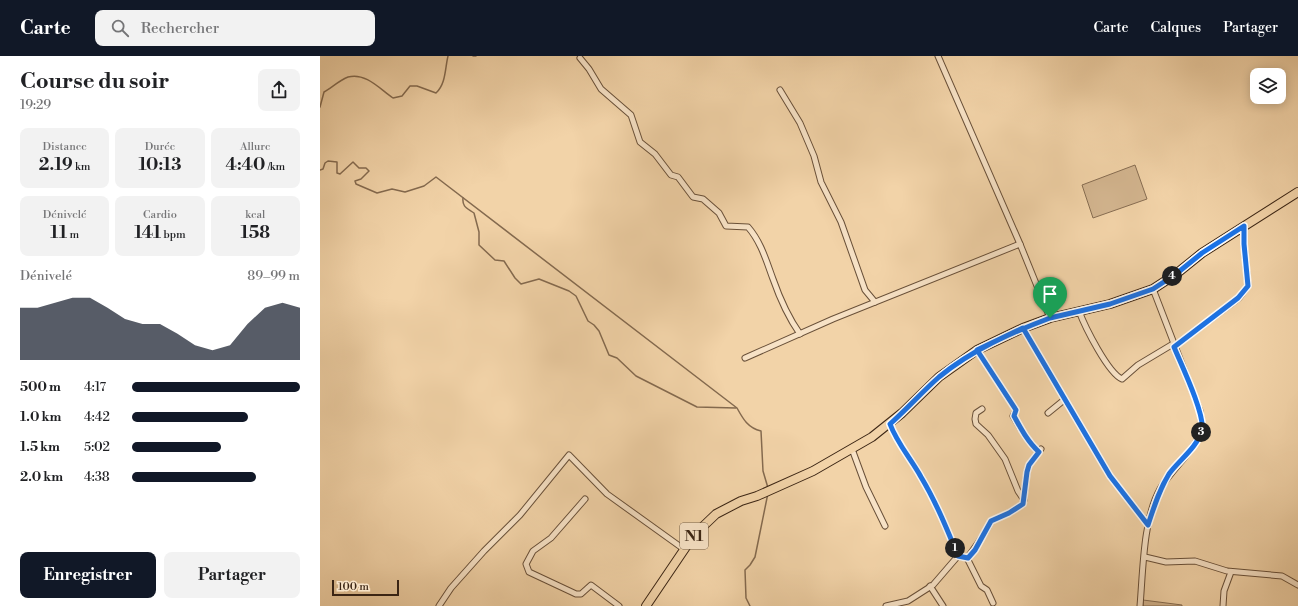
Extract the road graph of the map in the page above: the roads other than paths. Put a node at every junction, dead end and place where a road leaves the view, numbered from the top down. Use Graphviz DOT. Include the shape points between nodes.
graph roads {
  1 [pos="938,56"];
  2 [pos="580,58"];
  3 [pos="780,90"];
  4 [pos="1298,192"];
  5 [pos="1244,226"];
  6 [pos="1020,244"];
  7 [pos="1153,289"];
  8 [pos="875,302"];
  9 [pos="1079,311"];
  10 [pos="1050,318"];
  11 [pos="1023,328"];
  12 [pos="800,334"];
  13 [pos="1174,346"];
  14 [pos="977,350"];
  15 [pos="745,358"];
  16 [pos="1064,400"];
  17 [pos="982,409"];
  18 [pos="1048,413"];
  19 [pos="890,424"];
  20 [pos="852,450"];
  21 [pos="585,499"];
  22 [pos="1024,500"];
  23 [pos="1148,525"];
  24 [pos="885,526"];
  25 [pos="685,550"];
  26 [pos="958,556"];
  27 [pos="1145,557"];
  28 [pos="968,558"];
  29 [pos="1231,572"];
  30 [pos="1298,585"];
  31 [pos="930,586"];
  32 [pos="993,603"];
  33 [pos="439,606"];
  34 [pos="619,606"];
  35 [pos="646,606"];
  36 [pos="886,606"];
  37 [pos="943,606"];
  38 [pos="1140,606"];
  39 [pos="1223,606"];
  1 -- 6 [label="street"];
  2 -- 12 [label="street" via="601,90 631,114 640,142 655,154 671,175 678,177 693,197 703,199 719,213 726,226 748,227 754,234 780,298"];
  3 -- 8 [label="street" via="800,123 814,156 821,182 841,222 866,290"];
  4 -- 5 [label="main road, N1"];
  5 -- 7 [label="main road, N1"];
  5 -- 13 [label="street" via="1248,286 1238,298"];
  6 -- 8 [label="street"];
  6 -- 10 [label="street"];
  7 -- 9 [label="main road, N1" via="1122,301"];
  7 -- 13 [label="street"];
  8 -- 12 [label="street"];
  9 -- 10 [label="main road, N1"];
  9 -- 13 [label="street" via="1092,339 1113,372 1122,379 1138,365"];
  10 -- 11 [label="main road, N1"];
  11 -- 14 [label="main road, N1"];
  11 -- 16 [label="street"];
  12 -- 15 [label="street"];
  13 -- 23 [label="street" via="1200,411 1202,430 1159,491"];
  14 -- 19 [label="main road, N1" via="939,377"];
  14 -- 22 [label="street" via="1016,410 1014,416 1020,428 1031,444 1040,451 1029,465"];
  16 -- 18 [label="street"];
  16 -- 23 [label="street" via="1110,476"];
  17 -- 22 [label="street" via="976,413 976,424 988,435 1005,459"];
  19 -- 20 [label="main road, N1"];
  19 -- 26 [label="street" via="899,444 911,459 930,493"];
  20 -- 24 [label="street"];
  20 -- 25 [label="main road, N1" via="813,471 716,514 694,535"];
  21 -- 34 [label="street" via="551,538 533,551 526,564 529,572 576,594 581,594 591,585"];
  22 -- 28 [label="street" via="1023,504 1009,513 991,521"];
  23 -- 27 [label="street"];
  25 -- 33 [label="street" via="607,494 569,455 520,515 451,588"];
  25 -- 35 [label="main road, N1"];
  26 -- 28 [label="street"];
  26 -- 31 [label="street"];
  27 -- 29 [label="street" via="1166,562 1195,560"];
  27 -- 38 [label="street"];
  28 -- 32 [label="street"];
  29 -- 30 [label="street" via="1282,576"];
  29 -- 39 [label="street" via="1224,590"];
  31 -- 36 [label="street" via="908,601"];
  31 -- 37 [label="street"];
}
